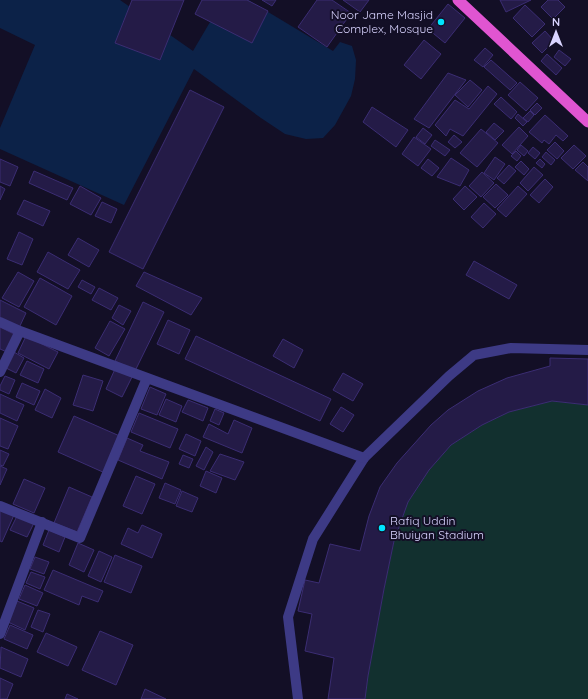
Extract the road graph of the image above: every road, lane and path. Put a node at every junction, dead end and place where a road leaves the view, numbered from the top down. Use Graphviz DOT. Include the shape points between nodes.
graph roads {
  1 [pos="458,0"];
  2 [pos="588,122"];
  3 [pos="0,322"];
  4 [pos="20,331"];
  5 [pos="588,350"];
  6 [pos="0,372"];
  7 [pos="147,378"];
  8 [pos="364,458"];
  9 [pos="0,506"];
  10 [pos="42,522"];
  11 [pos="0,634"];
  12 [pos="298,699"];
  1 -- 2 [label="highway"];
  3 -- 4 [label="street"];
  4 -- 6 [label="street"];
  4 -- 7 [label="street"];
  5 -- 8 [label="street" via="511,348 474,355"];
  7 -- 8 [label="street"];
  7 -- 10 [label="street" via="80,538"];
  8 -- 12 [label="street" via="313,540 288,617"];
  9 -- 10 [label="street"];
  10 -- 11 [label="street"];
}
